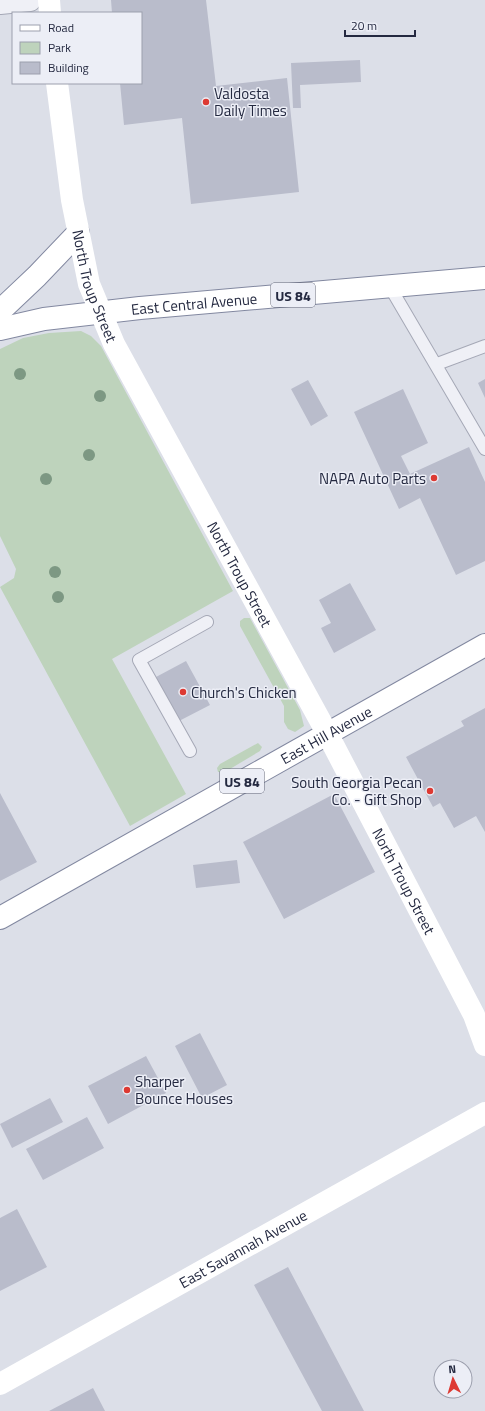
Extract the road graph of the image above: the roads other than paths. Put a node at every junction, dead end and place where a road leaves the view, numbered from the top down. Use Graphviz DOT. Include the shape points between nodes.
graph roads {
  1 [pos="30,0"];
  2 [pos="49,0"];
  3 [pos="0,4"];
  4 [pos="50,12"];
  5 [pos="57,84"];
  6 [pos="78,233"];
  7 [pos="485,278"];
  8 [pos="390,287"];
  9 [pos="0,310"];
  10 [pos="100,313"];
  11 [pos="0,329"];
  12 [pos="485,346"];
  13 [pos="437,364"];
  14 [pos="485,449"];
  15 [pos="207,622"];
  16 [pos="485,645"];
  17 [pos="327,734"];
  18 [pos="190,751"];
  19 [pos="0,918"];
  20 [pos="485,1045"];
  21 [pos="485,1114"];
  22 [pos="0,1384"];
  1 -- 3 [label="street"];
  2 -- 4 [label="main road"];
  5 -- 6 [label="main road, North Troup Street"];
  6 -- 9 [label="main road"];
  6 -- 10 [label="main road, North Troup Street" via="89,284"];
  7 -- 8 [label="main road, East Central Avenue / US 84"];
  8 -- 10 [label="main road, East Central Avenue / US 84"];
  8 -- 13 [label="lane"];
  10 -- 11 [label="main road, East Central Avenue / US 84" via="44,319"];
  10 -- 17 [label="main road, North Troup Street" via="114,344"];
  12 -- 13 [label="lane"];
  13 -- 14 [label="lane"];
  15 -- 18 [label="lane" via="139,660"];
  16 -- 17 [label="main road, East Hill Avenue / US 84"];
  17 -- 19 [label="main road, East Hill Avenue / US 84"];
  17 -- 20 [label="main road, North Troup Street" via="474,1015"];
  21 -- 22 [label="main road, East Savannah Avenue"];
}
